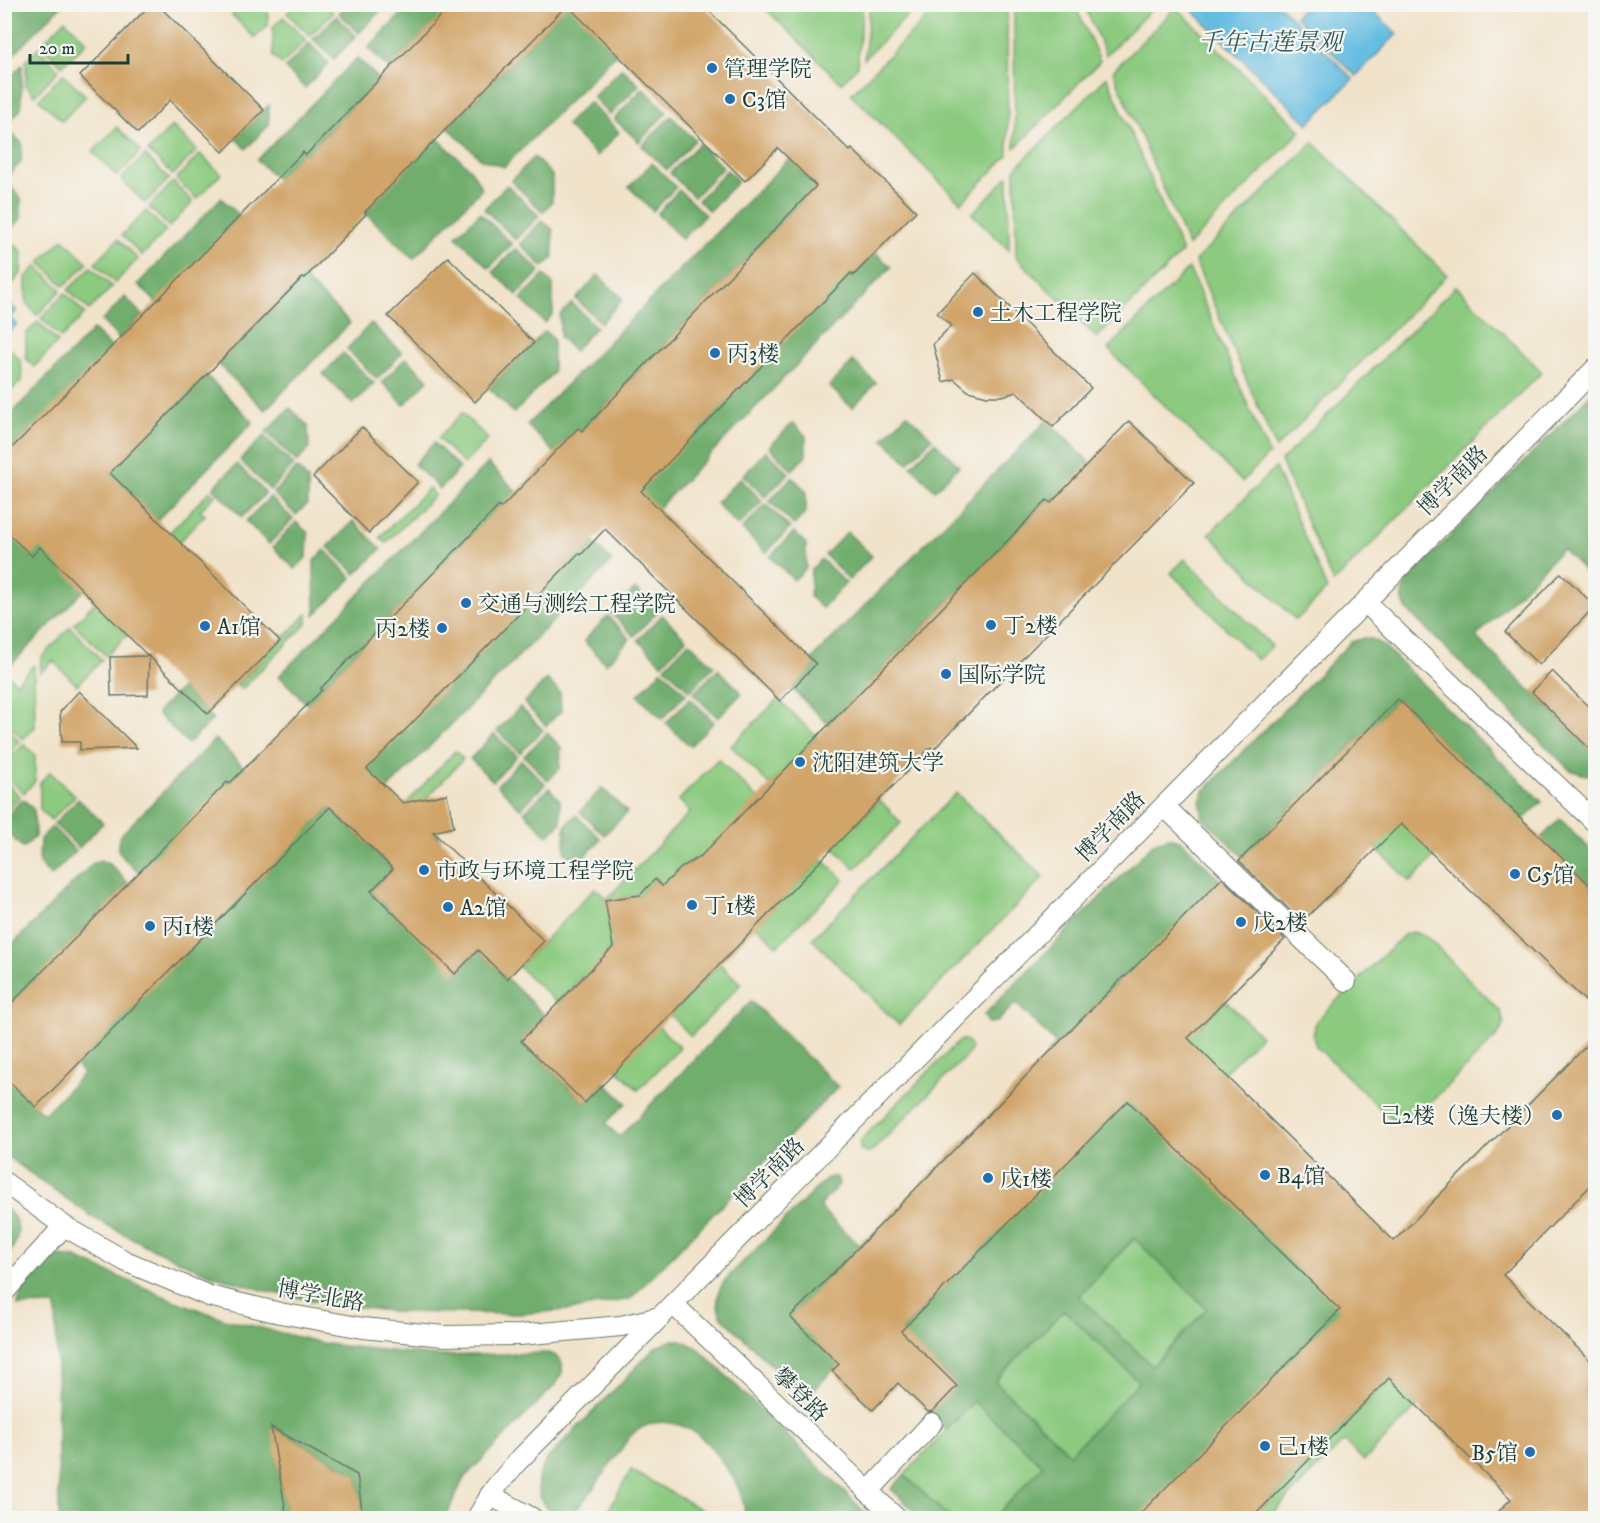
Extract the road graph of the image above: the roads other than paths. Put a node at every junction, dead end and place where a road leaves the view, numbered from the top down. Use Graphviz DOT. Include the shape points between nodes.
graph roads {
  1 [pos="1596,368"];
  2 [pos="1365,602"];
  3 [pos="1164,806"];
  4 [pos="1596,823"];
  5 [pos="1346,981"];
  6 [pos="4,1182"];
  7 [pos="64,1226"];
  8 [pos="4,1292"];
  9 [pos="666,1311"];
  10 [pos="932,1423"];
  11 [pos="868,1492"];
  12 [pos="490,1496"];
  13 [pos="477,1518"];
  14 [pos="532,1518"];
  15 [pos="896,1518"];
  1 -- 2 [label="lane, 博学南路"];
  2 -- 3 [label="lane, 博学南路"];
  2 -- 4 [label="lane"];
  3 -- 5 [label="lane"];
  3 -- 9 [label="lane, 博学南路"];
  6 -- 7 [label="lane, 博学北路"];
  7 -- 8 [label="lane"];
  7 -- 9 [label="lane, 博学北路" via="125,1261 209,1296 363,1328 444,1336 520,1335 621,1326"];
  9 -- 11 [label="lane, 攀登路"];
  9 -- 12 [label="lane" via="517,1462"];
  10 -- 11 [label="lane"];
  11 -- 15 [label="lane, 攀登路"];
  12 -- 13 [label="lane"];
  12 -- 14 [label="lane"];
}
